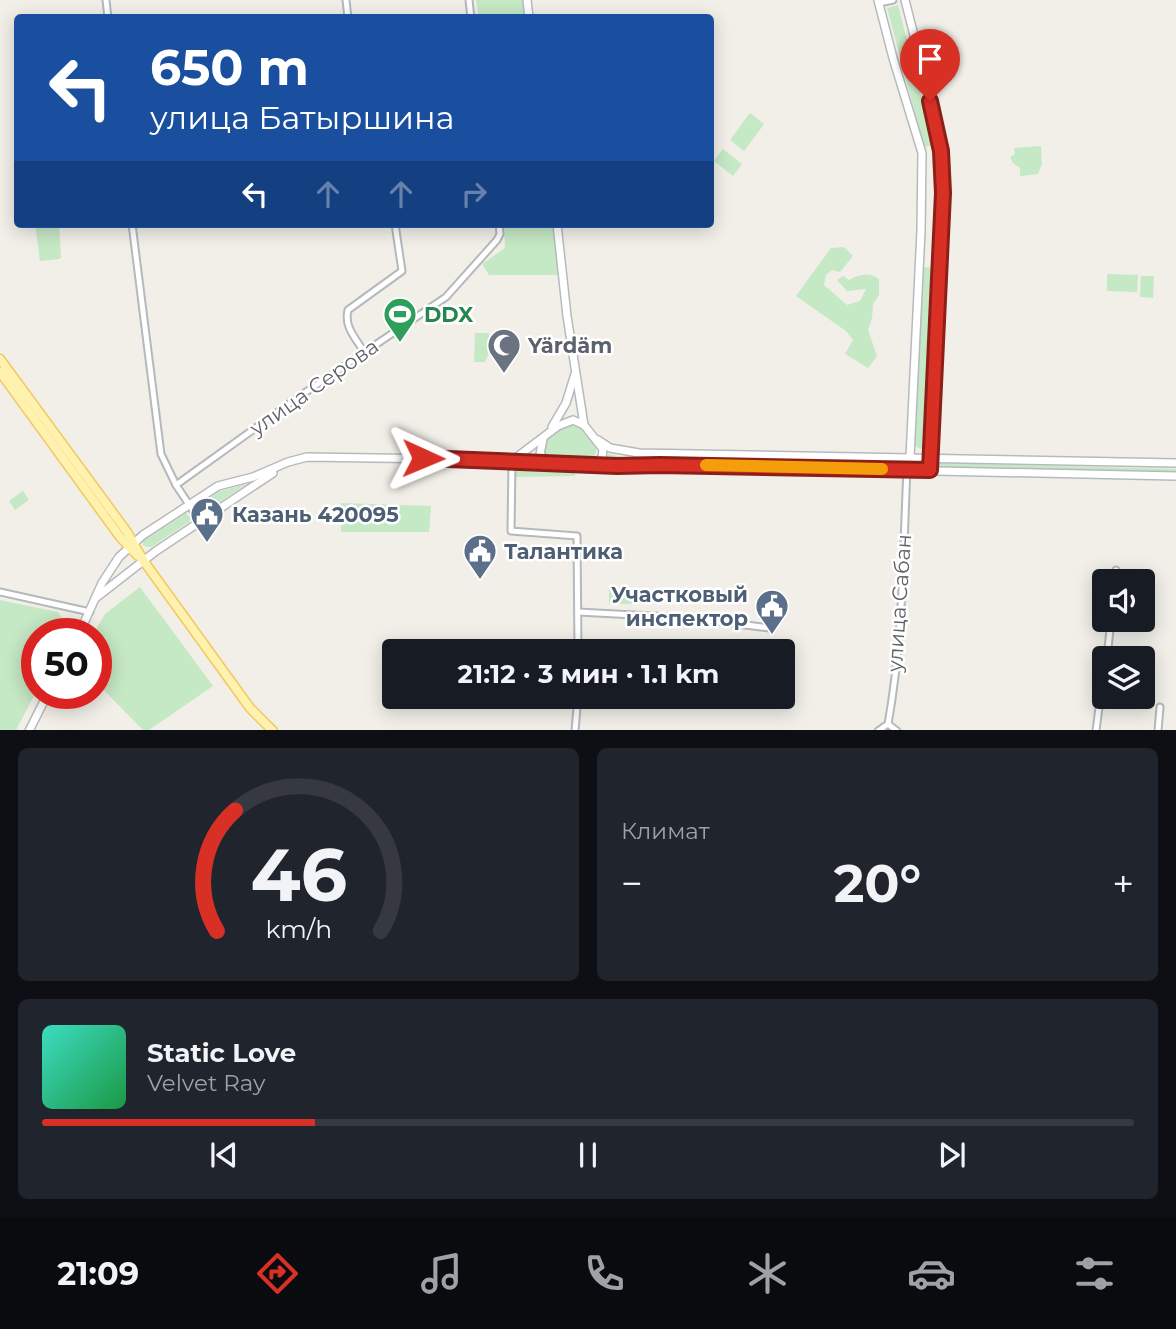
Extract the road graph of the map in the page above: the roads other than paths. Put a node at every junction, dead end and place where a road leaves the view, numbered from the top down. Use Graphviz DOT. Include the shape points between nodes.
graph roads {
  1 [pos="893,0"];
  2 [pos="905,0"];
  3 [pos="879,1"];
  4 [pos="132,228"];
  5 [pos="396,228"];
  6 [pos="499,228"];
  7 [pos="557,228"];
  8 [pos="364,352"];
  9 [pos="0,359"];
  10 [pos="0,372"];
  11 [pos="575,373"];
  12 [pos="584,425"];
  13 [pos="547,434"];
  14 [pos="598,440"];
  15 [pos="910,457"];
  16 [pos="930,457"];
  17 [pos="298,459"];
  18 [pos="512,460"];
  19 [pos="548,462"];
  20 [pos="1176,463"];
  21 [pos="593,464"];
  22 [pos="907,469"];
  23 [pos="930,470"];
  24 [pos="1176,476"];
  25 [pos="176,485"];
  26 [pos="188,504"];
  27 [pos="200,521"];
  28 [pos="132,545"];
  29 [pos="143,560"];
  30 [pos="0,592"];
  31 [pos="95,598"];
  32 [pos="90,612"];
  33 [pos="578,612"];
  34 [pos="87,618"];
  35 [pos="769,628"];
  36 [pos="578,639"];
  37 [pos="1160,707"];
  38 [pos="40,709"];
  39 [pos="577,709"];
  40 [pos="1099,709"];
  41 [pos="888,724"];
  42 [pos="29,730"];
  43 [pos="273,730"];
  44 [pos="575,730"];
  45 [pos="878,730"];
  46 [pos="897,730"];
  47 [pos="1096,730"];
  48 [pos="1158,730"];
  1 -- 3 [label="street"];
  2 -- 16 [label="main road" via="937,126 943,171"];
  3 -- 15 [label="main road" via="922,153"];
  4 -- 25 [label="street" via="158,440"];
  5 -- 8 [label="street" via="402,271 348,310 347,326"];
  6 -- 8 [label="street, улица Серова" via="497,240 446,297"];
  7 -- 11 [label="main road"];
  8 -- 25 [label="street, улица Серова"];
  9 -- 28 [label="main road"];
  10 -- 28 [label="main road"];
  11 -- 12 [label="main road"];
  11 -- 13 [label="main road" via="566,403"];
  12 -- 13 [label="main road" via="565,422"];
  12 -- 14 [label="main road"];
  13 -- 18 [label="main road"];
  13 -- 19 [label="main road" via="539,449"];
  14 -- 15 [label="main road" via="610,448 639,453"];
  14 -- 21 [label="main road" via="604,455"];
  15 -- 16 [label="main road"];
  15 -- 22 [label="main road"];
  16 -- 20 [label="main road"];
  16 -- 23 [label="main road"];
  17 -- 18 [label="main road"];
  17 -- 26 [label="main road" via="218,485"];
  17 -- 27 [label="main road"];
  18 -- 19 [label="main road"];
  18 -- 33 [label="street" via="511,531 577,536"];
  19 -- 21 [label="main road"];
  21 -- 22 [label="main road"];
  22 -- 23 [label="main road"];
  22 -- 41 [label="street, улица Сабан"];
  23 -- 24 [label="main road"];
  25 -- 26 [label="street"];
  26 -- 27 [label="street"];
  26 -- 28 [label="main road"];
  27 -- 29 [label="main road"];
  28 -- 29 [label="main road"];
  28 -- 31 [label="main road" via="119,557"];
  29 -- 31 [label="main road"];
  29 -- 43 [label="main road" via="250,708"];
  30 -- 32 [label="street"];
  31 -- 32 [label="main road"];
  32 -- 34 [label="main road"];
  33 -- 35 [label="street"];
  33 -- 36 [label="street"];
  37 -- 48 [label="street"];
  38 -- 42 [label="main road"];
  39 -- 44 [label="street"];
  40 -- 47 [label="street"];
  41 -- 45 [label="street"];
  41 -- 46 [label="street"];
}
